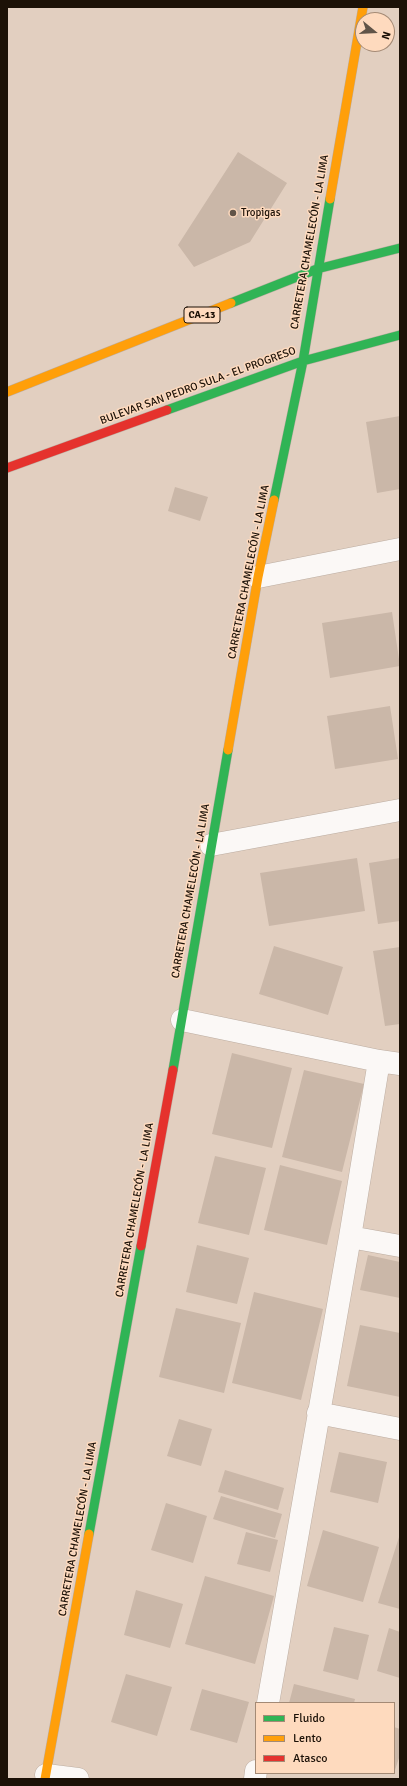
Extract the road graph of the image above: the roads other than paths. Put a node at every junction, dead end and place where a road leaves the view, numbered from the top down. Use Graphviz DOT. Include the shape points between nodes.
graph roads {
  1 [pos="363,7"];
  2 [pos="400,248"];
  3 [pos="317,269"];
  4 [pos="400,336"];
  5 [pos="303,361"];
  6 [pos="7,392"];
  7 [pos="7,468"];
  8 [pos="400,549"];
  9 [pos="258,577"];
  10 [pos="400,810"];
  11 [pos="211,845"];
  12 [pos="182,1020"];
  13 [pos="379,1061"];
  14 [pos="400,1064"];
  15 [pos="350,1237"];
  16 [pos="400,1246"];
  17 [pos="318,1413"];
  18 [pos="400,1428"];
  19 [pos="268,1702"];
  20 [pos="45,1777"];
  21 [pos="78,1779"];
  1 -- 3 [label="street, CARRETERA CHAMELECÓN - LA LIMA"];
  2 -- 3 [label="street, CA-13"];
  3 -- 5 [label="street, CARRETERA CHAMELECÓN - LA LIMA"];
  3 -- 6 [label="street, CA-13"];
  4 -- 5 [label="street, BULEVAR SAN PEDRO SULA - EL PROGRESO"];
  5 -- 7 [label="street, BULEVAR SAN PEDRO SULA - EL PROGRESO"];
  5 -- 9 [label="street, CARRETERA CHAMELECÓN - LA LIMA"];
  8 -- 9 [label="street"];
  9 -- 11 [label="street, CARRETERA CHAMELECÓN - LA LIMA"];
  10 -- 11 [label="street"];
  11 -- 12 [label="street, CARRETERA CHAMELECÓN - LA LIMA"];
  12 -- 13 [label="street"];
  12 -- 20 [label="street, CARRETERA CHAMELECÓN - LA LIMA"];
  13 -- 14 [label="street"];
  13 -- 15 [label="street"];
  15 -- 16 [label="street"];
  15 -- 17 [label="street"];
  17 -- 18 [label="street"];
  17 -- 19 [label="street"];
  20 -- 21 [label="street"];
}
